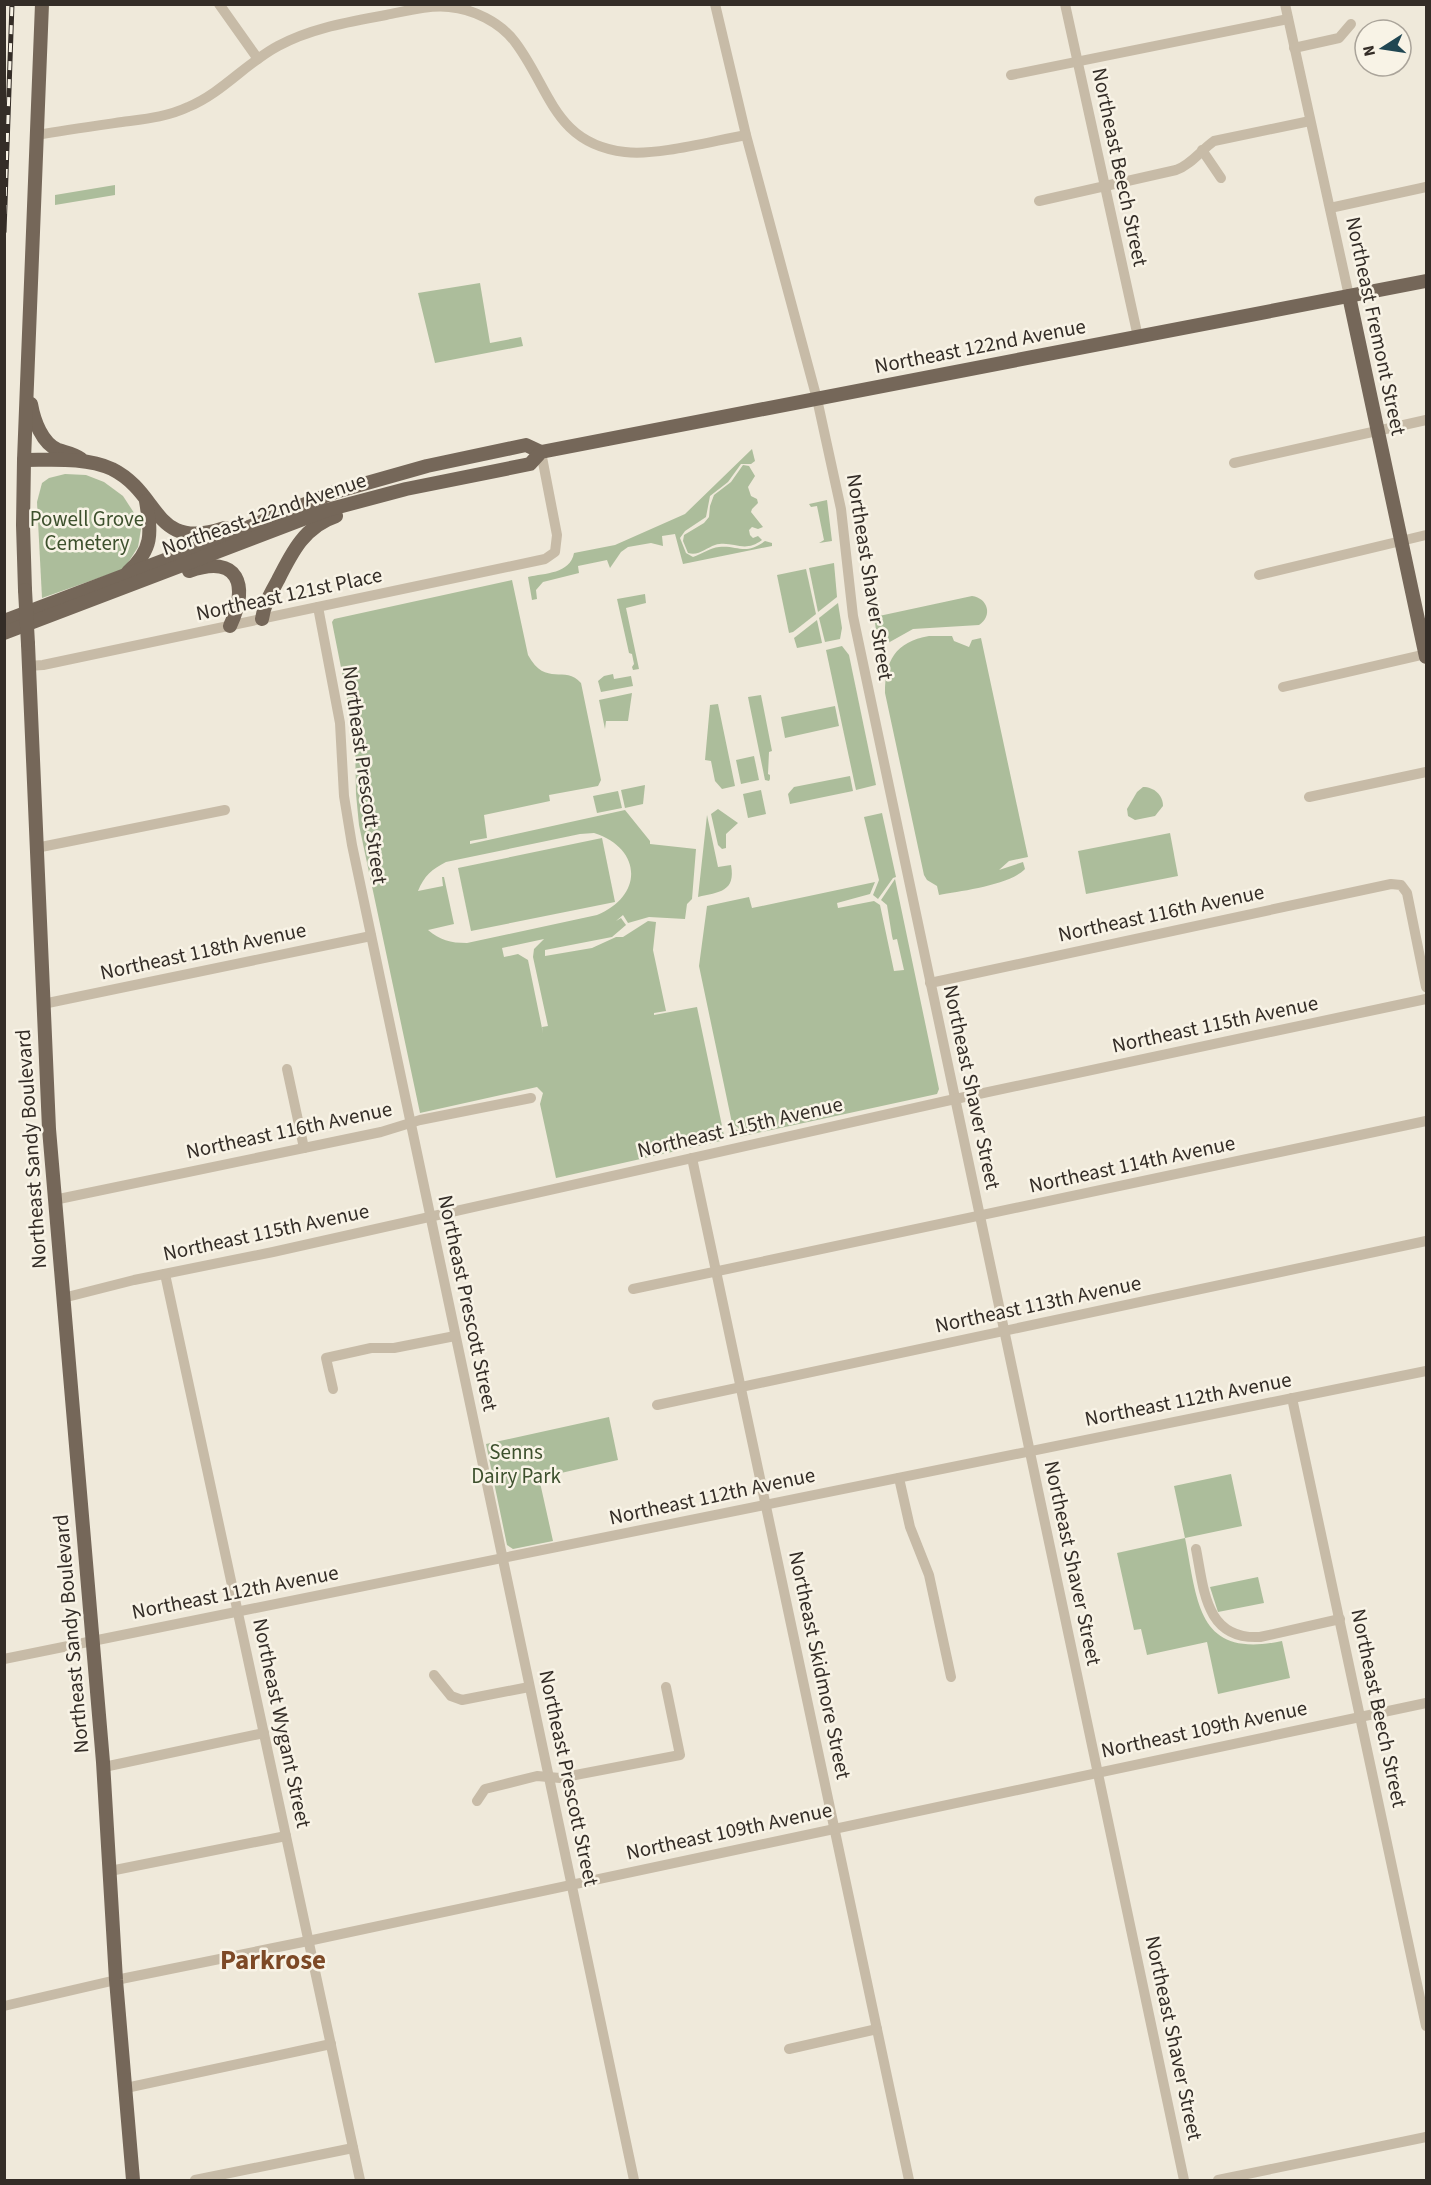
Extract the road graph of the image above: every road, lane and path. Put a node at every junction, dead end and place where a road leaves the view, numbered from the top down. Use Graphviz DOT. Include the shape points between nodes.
graph roads {
  1 [pos="42,4"];
  2 [pos="219,4"];
  3 [pos="715,4"];
  4 [pos="1065,4"];
  5 [pos="1285,4"];
  6 [pos="1288,19"];
  7 [pos="1351,24"];
  8 [pos="1294,48"];
  9 [pos="258,59"];
  10 [pos="1077,60"];
  11 [pos="1011,75"];
  12 [pos="1310,121"];
  13 [pos="37,135"];
  14 [pos="746,135"];
  15 [pos="1202,150"];
  16 [pos="1221,178"];
  17 [pos="1105,187"];
  18 [pos="1426,187"];
  19 [pos="1039,201"];
  20 [pos="1330,208"];
  21 [pos="1426,281"];
  22 [pos="1349,296"];
  23 [pos="1138,337"];
  24 [pos="27,382"];
  25 [pos="817,399"];
  26 [pos="1426,420"];
  27 [pos="1377,430"];
  28 [pos="541,452"];
  29 [pos="24,460"];
  30 [pos="86,461"];
  31 [pos="1234,463"];
  32 [pos="406,489"];
  33 [pos="146,501"];
  34 [pos="246,528"];
  35 [pos="1426,535"];
  36 [pos="1401,542"];
  37 [pos="163,572"];
  38 [pos="124,575"];
  39 [pos="1259,575"];
  40 [pos="318,607"];
  41 [pos="262,619"];
  42 [pos="4,621"];
  43 [pos="230,626"];
  44 [pos="4,633"];
  45 [pos="1426,656"];
  46 [pos="28,666"];
  47 [pos="1283,687"];
  48 [pos="1426,772"];
  49 [pos="1309,797"];
  50 [pos="225,810"];
  51 [pos="36,848"];
  52 [pos="371,936"];
  53 [pos="930,983"];
  54 [pos="1426,987"];
  55 [pos="1426,999"];
  56 [pos="43,1004"];
  57 [pos="288,1069"];
  58 [pos="531,1098"];
  59 [pos="955,1099"];
  60 [pos="1426,1121"];
  61 [pos="410,1123"];
  62 [pos="304,1148"];
  63 [pos="692,1158"];
  64 [pos="54,1200"];
  65 [pos="430,1216"];
  66 [pos="980,1217"];
  67 [pos="1426,1241"];
  68 [pos="716,1272"];
  69 [pos="165,1274"];
  70 [pos="633,1289"];
  71 [pos="63,1298"];
  72 [pos="1003,1332"];
  73 [pos="455,1336"];
  74 [pos="1426,1371"];
  75 [pos="740,1387"];
  76 [pos="333,1389"];
  77 [pos="1292,1398"];
  78 [pos="657,1405"];
  79 [pos="1029,1452"];
  80 [pos="899,1478"];
  81 [pos="765,1505"];
  82 [pos="1196,1549"];
  83 [pos="503,1558"];
  84 [pos="239,1611"];
  85 [pos="1340,1619"];
  86 [pos="93,1641"];
  87 [pos="4,1659"];
  88 [pos="434,1675"];
  89 [pos="951,1677"];
  90 [pos="530,1687"];
  91 [pos="666,1687"];
  92 [pos="1426,1703"];
  93 [pos="1361,1716"];
  94 [pos="264,1733"];
  95 [pos="104,1767"];
  96 [pos="1098,1772"];
  97 [pos="549,1777"];
  98 [pos="477,1801"];
  99 [pos="834,1828"];
  100 [pos="286,1836"];
  101 [pos="110,1871"];
  102 [pos="572,1884"];
  103 [pos="308,1941"];
  104 [pos="116,1980"];
  105 [pos="4,2006"];
  106 [pos="1426,2026"];
  107 [pos="877,2029"];
  108 [pos="331,2044"];
  109 [pos="789,2049"];
  110 [pos="126,2088"];
  111 [pos="1426,2137"];
  112 [pos="353,2148"];
  113 [pos="133,2181"];
  114 [pos="195,2181"];
  115 [pos="360,2181"];
  116 [pos="634,2181"];
  117 [pos="909,2181"];
  118 [pos="1184,2181"];
  119 [pos="1218,2181"];
  1 -- 13 [label="main road, Northeast Sandy Boulevard"];
  2 -- 9 [label="street"];
  3 -- 14 [label="street, Northeast Shaver Street"];
  4 -- 10 [label="street, Northeast Beech Street"];
  5 -- 6 [label="street, Northeast Fremont Street"];
  6 -- 8 [label="street, Northeast Fremont Street"];
  6 -- 10 [label="street"];
  7 -- 8 [label="street" via="1339,38"];
  8 -- 12 [label="street, Northeast Fremont Street"];
  9 -- 13 [label="street" via="205,99 164,116"];
  9 -- 14 [label="street" via="278,46 328,26 427,7 467,9 486,18 514,41 550,104 564,122 592,143 635,153"];
  10 -- 11 [label="street"];
  10 -- 17 [label="street, Northeast Beech Street"];
  12 -- 15 [label="street" via="1214,141"];
  12 -- 20 [label="street, Northeast Fremont Street"];
  13 -- 24 [label="main road, Northeast Sandy Boulevard"];
  14 -- 25 [label="street, Northeast Shaver Street"];
  15 -- 16 [label="street"];
  15 -- 17 [label="street" via="1183,168"];
  17 -- 19 [label="street"];
  17 -- 23 [label="street, Northeast Beech Street"];
  18 -- 20 [label="street"];
  20 -- 22 [label="street, Northeast Fremont Street"];
  21 -- 22 [label="main road, Northeast 122nd Avenue"];
  22 -- 23 [label="main road, Northeast 122nd Avenue"];
  22 -- 27 [label="main road, Northeast Fremont Street"];
  23 -- 25 [label="main road, Northeast 122nd Avenue"];
  24 -- 29 [label="main road, Northeast Sandy Boulevard"];
  24 -- 30 [label="main road" via="40,432 56,449"];
  25 -- 28 [label="main road, Northeast 122nd Avenue"];
  25 -- 53 [label="street, Northeast Shaver Street" via="841,509 853,615"];
  26 -- 27 [label="street"];
  27 -- 31 [label="street"];
  27 -- 36 [label="main road, Northeast Fremont Street"];
  28 -- 32 [label="main road, Northeast 122nd Avenue" via="530,464"];
  28 -- 34 [label="main road, Northeast 122nd Avenue" via="526,445 427,466 335,492"];
  28 -- 40 [label="street, Northeast 121st Place" via="557,535 555,552 545,559"];
  29 -- 30 [label="main road"];
  29 -- 46 [label="main road, Northeast Sandy Boulevard, bridge"];
  30 -- 33 [label="main road" via="116,471"];
  32 -- 37 [label="main road, Northeast 122nd Avenue" via="327,510"];
  32 -- 41 [label="main road" via="312,528 294,549 264,606"];
  33 -- 34 [label="main road" via="167,524 184,534"];
  33 -- 38 [label="main road" via="150,522 148,544 139,562"];
  34 -- 38 [label="main road, Northeast 122nd Avenue"];
  35 -- 36 [label="street"];
  36 -- 39 [label="street"];
  36 -- 45 [label="main road, Northeast Fremont Street"];
  37 -- 43 [label="main road" via="184,573 211,565 227,568 238,582 240,592"];
  37 -- 44 [label="main road, Northeast 122nd Avenue"];
  38 -- 42 [label="main road, Northeast 122nd Avenue"];
  40 -- 41 [label="street, Northeast 121st Place"];
  40 -- 52 [label="street, Northeast Prescott Street" via="340,723 347,820"];
  41 -- 43 [label="street, Northeast 121st Place"];
  43 -- 46 [label="street, Northeast 121st Place"];
  45 -- 47 [label="street"];
  46 -- 51 [label="main road, Northeast Sandy Boulevard"];
  48 -- 49 [label="street"];
  50 -- 51 [label="street"];
  51 -- 56 [label="main road, Northeast Sandy Boulevard"];
  52 -- 56 [label="street, Northeast 118th Avenue"];
  52 -- 61 [label="street, Northeast Prescott Street"];
  53 -- 54 [label="street, Northeast 116th Avenue" via="1391,884 1401,885 1407,893"];
  53 -- 59 [label="street, Northeast Shaver Street"];
  55 -- 59 [label="street, Northeast 115th Avenue"];
  56 -- 64 [label="main road, Northeast Sandy Boulevard"];
  57 -- 62 [label="street"];
  58 -- 61 [label="street, Northeast 116th Avenue"];
  59 -- 63 [label="street, Northeast 115th Avenue"];
  59 -- 66 [label="street, Northeast Shaver Street"];
  60 -- 66 [label="street, Northeast 114th Avenue"];
  61 -- 62 [label="street, Northeast 116th Avenue"];
  61 -- 65 [label="street, Northeast Prescott Street"];
  62 -- 64 [label="street, Northeast 116th Avenue"];
  63 -- 65 [label="street, Northeast 115th Avenue"];
  63 -- 68 [label="street, Northeast Skidmore Street"];
  64 -- 71 [label="main road, Northeast Sandy Boulevard"];
  65 -- 69 [label="street, Northeast 115th Avenue"];
  65 -- 73 [label="street, Northeast Prescott Street"];
  66 -- 68 [label="street, Northeast 114th Avenue"];
  66 -- 72 [label="street, Northeast Shaver Street"];
  67 -- 72 [label="street, Northeast 113th Avenue"];
  68 -- 70 [label="street, Northeast 114th Avenue"];
  68 -- 75 [label="street, Northeast Skidmore Street"];
  69 -- 71 [label="street, Northeast 115th Avenue"];
  69 -- 84 [label="street, Northeast Wygant Street"];
  71 -- 86 [label="main road, Northeast Sandy Boulevard"];
  72 -- 75 [label="street, Northeast 113th Avenue"];
  72 -- 79 [label="street, Northeast Shaver Street"];
  73 -- 76 [label="street" via="326,1358"];
  73 -- 83 [label="street, Northeast Prescott Street"];
  74 -- 77 [label="street, Northeast 112th Avenue"];
  75 -- 78 [label="street, Northeast 113th Avenue"];
  75 -- 81 [label="street, Northeast Skidmore Street"];
  77 -- 79 [label="street, Northeast 112th Avenue"];
  77 -- 85 [label="street, Northeast Beech Street"];
  79 -- 80 [label="street, Northeast 112th Avenue"];
  79 -- 96 [label="street, Northeast Shaver Street"];
  80 -- 81 [label="street, Northeast 112th Avenue"];
  80 -- 89 [label="street" via="910,1527 929,1575"];
  81 -- 83 [label="street, Northeast 112th Avenue"];
  81 -- 99 [label="street, Northeast Skidmore Street"];
  82 -- 85 [label="street" via="1208,1607 1217,1621 1231,1631 1260,1637"];
  83 -- 84 [label="street, Northeast 112th Avenue"];
  83 -- 90 [label="street, Northeast Prescott Street"];
  84 -- 86 [label="street, Northeast 112th Avenue"];
  84 -- 94 [label="street, Northeast Wygant Street"];
  85 -- 93 [label="street, Northeast Beech Street"];
  86 -- 87 [label="street, Northeast 112th Avenue"];
  86 -- 95 [label="main road, Northeast Sandy Boulevard"];
  88 -- 90 [label="street" via="451,1696 462,1700"];
  90 -- 97 [label="street, Northeast Prescott Street"];
  91 -- 97 [label="street" via="680,1755"];
  92 -- 93 [label="street, Northeast 109th Avenue"];
  93 -- 96 [label="street, Northeast 109th Avenue"];
  93 -- 106 [label="street, Northeast Beech Street"];
  94 -- 95 [label="street"];
  94 -- 100 [label="street, Northeast Wygant Street"];
  95 -- 101 [label="main road, Northeast Sandy Boulevard"];
  96 -- 99 [label="street, Northeast 109th Avenue"];
  96 -- 118 [label="street, Northeast Shaver Street"];
  97 -- 98 [label="street" via="537,1776 485,1789"];
  97 -- 102 [label="street, Northeast Prescott Street"];
  99 -- 102 [label="street, Northeast 109th Avenue"];
  99 -- 107 [label="street, Northeast Skidmore Street"];
  100 -- 101 [label="street"];
  100 -- 103 [label="street, Northeast Wygant Street"];
  101 -- 104 [label="main road, Northeast Sandy Boulevard"];
  102 -- 103 [label="street, Northeast 109th Avenue"];
  102 -- 116 [label="street, Northeast Prescott Street"];
  103 -- 104 [label="street, Northeast 109th Avenue"];
  103 -- 108 [label="street, Northeast Wygant Street"];
  104 -- 105 [label="street, Northeast 109th Avenue"];
  104 -- 110 [label="main road, Northeast Sandy Boulevard"];
  107 -- 109 [label="street"];
  107 -- 117 [label="street, Northeast Skidmore Street"];
  108 -- 110 [label="street"];
  108 -- 112 [label="street, Northeast Wygant Street"];
  110 -- 113 [label="main road, Northeast Sandy Boulevard"];
  111 -- 119 [label="street"];
  112 -- 114 [label="street"];
  112 -- 115 [label="street, Northeast Wygant Street"];
}
